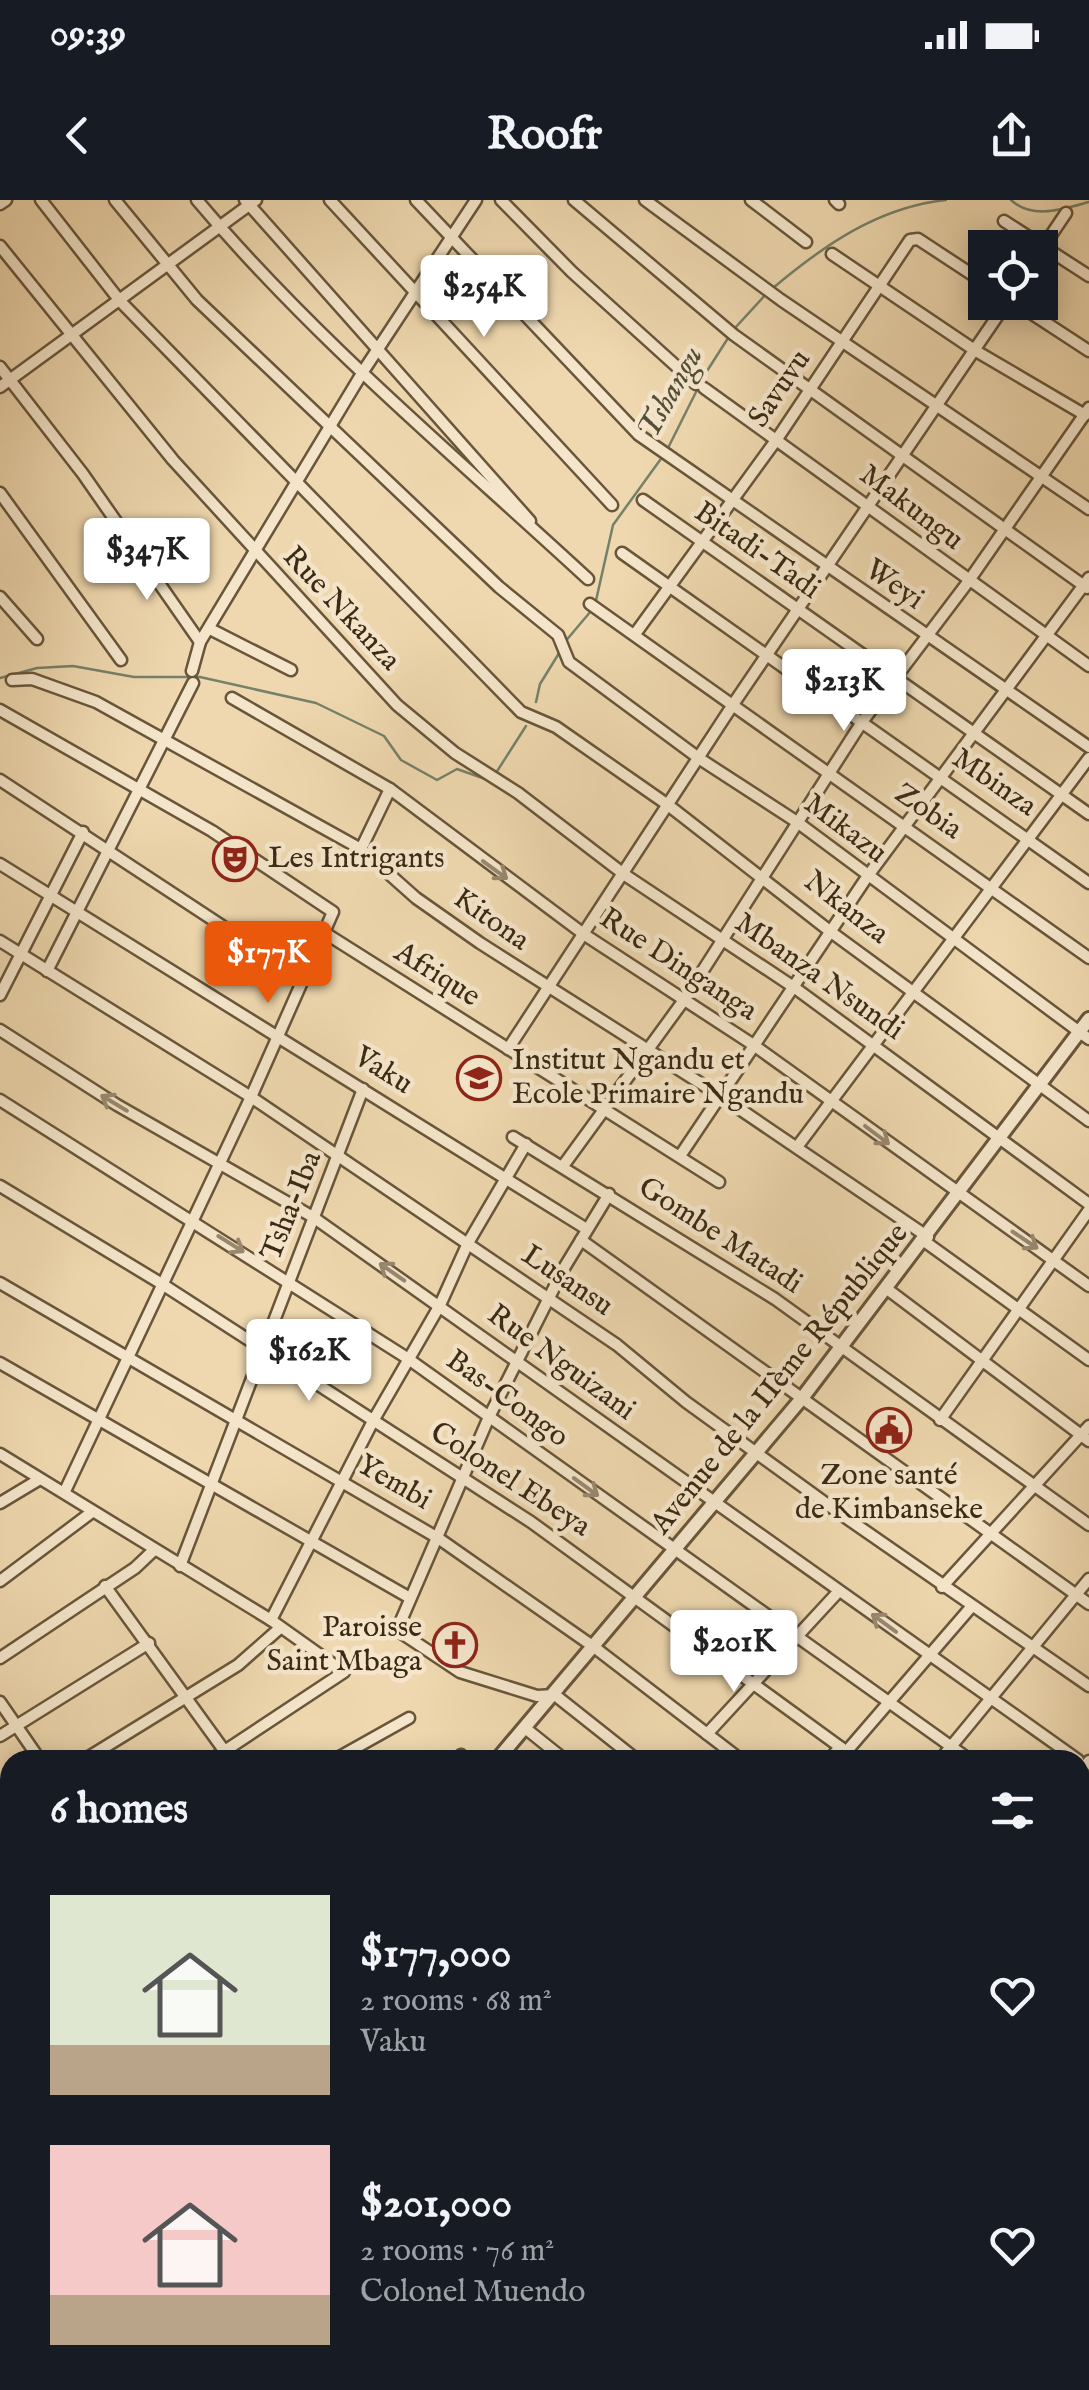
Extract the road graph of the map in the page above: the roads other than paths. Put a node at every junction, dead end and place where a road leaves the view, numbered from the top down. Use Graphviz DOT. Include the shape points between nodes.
graph roads {
  1 [pos="41,200"];
  2 [pos="115,200"];
  3 [pos="196,200"];
  4 [pos="330,200"];
  5 [pos="416,200"];
  6 [pos="476,200"];
  7 [pos="502,200"];
  8 [pos="574,200"];
  9 [pos="645,200"];
  10 [pos="751,200"];
  11 [pos="250,202"];
  12 [pos="1066,213"];
  13 [pos="1004,221"];
  14 [pos="219,226"];
  15 [pos="1016,230"];
  16 [pos="1055,230"];
  17 [pos="451,240"];
  18 [pos="806,242"];
  19 [pos="0,246"];
  20 [pos="832,254"];
  21 [pos="1058,258"];
  22 [pos="167,266"];
  23 [pos="968,272"];
  24 [pos="1089,276"];
  25 [pos="880,287"];
  26 [pos="414,294"];
  27 [pos="120,301"];
  28 [pos="997,320"];
  29 [pos="1039,320"];
  30 [pos="72,335"];
  31 [pos="843,340"];
  32 [pos="378,348"];
  33 [pos="976,350"];
  34 [pos="1089,351"];
  35 [pos="0,367"];
  36 [pos="364,370"];
  37 [pos="5,383"];
  38 [pos="812,389"];
  39 [pos="939,407"];
  40 [pos="1087,411"];
  41 [pos="329,425"];
  42 [pos="777,439"];
  43 [pos="905,456"];
  44 [pos="1042,477"];
  45 [pos="296,482"];
  46 [pos="0,493"];
  47 [pos="643,500"];
  48 [pos="731,500"];
  49 [pos="612,504"];
  50 [pos="870,507"];
  51 [pos="1089,510"];
  52 [pos="1006,528"];
  53 [pos="546,541"];
  54 [pos="701,543"];
  55 [pos="253,552"];
  56 [pos="622,553"];
  57 [pos="827,570"];
  58 [pos="588,579"];
  59 [pos="968,582"];
  60 [pos="1087,584"];
  61 [pos="670,588"];
  62 [pos="0,596"];
  63 [pos="590,604"];
  64 [pos="798,611"];
  65 [pos="210,629"];
  66 [pos="635,634"];
  67 [pos="1046,636"];
  68 [pos="925,637"];
  69 [pos="37,639"];
  70 [pos="200,642"];
  71 [pos="768,656"];
  72 [pos="121,660"];
  73 [pos="1089,666"];
  74 [pos="292,670"];
  75 [pos="894,677"];
  76 [pos="12,680"];
  77 [pos="1005,689"];
  78 [pos="232,698"];
  79 [pos="734,703"];
  80 [pos="0,710"];
  81 [pos="862,722"];
  82 [pos="974,731"];
  83 [pos="166,737"];
  84 [pos="1089,748"];
  85 [pos="1089,758"];
  86 [pos="700,759"];
  87 [pos="830,773"];
  88 [pos="941,776"];
  89 [pos="0,780"];
  90 [pos="390,789"];
  91 [pos="142,790"];
  92 [pos="518,793"];
  93 [pos="1061,794"];
  94 [pos="668,804"];
  95 [pos="1089,814"];
  96 [pos="797,822"];
  97 [pos="904,827"];
  98 [pos="83,832"];
  99 [pos="1030,840"];
  100 [pos="108,850"];
  101 [pos="361,850"];
  102 [pos="0,864"];
  103 [pos="626,875"];
  104 [pos="764,876"];
  105 [pos="866,877"];
  106 [pos="1089,883"];
  107 [pos="994,889"];
  108 [pos="52,896"];
  109 [pos="78,912"];
  110 [pos="831,932"];
  111 [pos="325,933"];
  112 [pos="585,935"];
  113 [pos="724,940"];
  114 [pos="954,940"];
  115 [pos="0,941"];
  116 [pos="21,954"];
  117 [pos="1089,958"];
  118 [pos="47,971"];
  119 [pos="303,979"];
  120 [pos="795,988"];
  121 [pos="548,989"];
  122 [pos="913,990"];
  123 [pos="0,995"];
  124 [pos="684,1000"];
  125 [pos="1089,1019"];
  126 [pos="0,1030"];
  127 [pos="1084,1035"];
  128 [pos="277,1036"];
  129 [pos="752,1044"];
  130 [pos="873,1046"];
  131 [pos="508,1049"];
  132 [pos="646,1052"];
  133 [pos="1042,1086"];
  134 [pos="363,1089"];
  135 [pos="719,1095"];
  136 [pos="252,1097"];
  137 [pos="0,1100"];
  138 [pos="832,1101"];
  139 [pos="604,1108"];
  140 [pos="1089,1121"];
  141 [pos="513,1137"];
  142 [pos="1002,1139"];
  143 [pos="526,1144"];
  144 [pos="796,1148"];
  145 [pos="340,1155"];
  146 [pos="680,1156"];
  147 [pos="219,1160"];
  148 [pos="564,1166"];
  149 [pos="505,1176"];
  150 [pos="719,1182"];
  151 [pos="0,1186"];
  152 [pos="609,1194"];
  153 [pos="960,1195"];
  154 [pos="1089,1207"];
  155 [pos="313,1217"];
  156 [pos="192,1220"];
  157 [pos="583,1234"];
  158 [pos="926,1239"];
  159 [pos="468,1243"];
  160 [pos="1055,1260"];
  161 [pos="288,1280"];
  162 [pos="0,1283"];
  163 [pos="162,1284"];
  164 [pos="1089,1286"];
  165 [pos="887,1289"];
  166 [pos="547,1299"];
  167 [pos="440,1305"];
  168 [pos="1018,1310"];
  169 [pos="839,1349"];
  170 [pos="264,1351"];
  171 [pos="128,1358"];
  172 [pos="408,1358"];
  173 [pos="982,1360"];
  174 [pos="1089,1360"];
  175 [pos="0,1363"];
  176 [pos="518,1363"];
  177 [pos="803,1397"];
  178 [pos="489,1417"];
  179 [pos="98,1420"];
  180 [pos="940,1420"];
  181 [pos="238,1421"];
  182 [pos="373,1421"];
  183 [pos="1086,1434"];
  184 [pos="757,1452"];
  185 [pos="0,1454"];
  186 [pos="40,1479"];
  187 [pos="466,1479"];
  188 [pos="342,1481"];
  189 [pos="210,1484"];
  190 [pos="1038,1486"];
  191 [pos="65,1491"];
  192 [pos="0,1503"];
  193 [pos="712,1503"];
  194 [pos="92,1512"];
  195 [pos="1089,1525"];
  196 [pos="990,1534"];
  197 [pos="438,1538"];
  198 [pos="312,1545"];
  199 [pos="154,1550"];
  200 [pos="674,1550"];
  201 [pos="180,1566"];
  202 [pos="1089,1579"];
  203 [pos="0,1581"];
  204 [pos="105,1586"];
  205 [pos="942,1587"];
  206 [pos="839,1591"];
  207 [pos="1075,1594"];
  208 [pos="635,1595"];
  209 [pos="410,1598"];
  210 [pos="1089,1604"];
  211 [pos="972,1606"];
  212 [pos="276,1624"];
  213 [pos="797,1637"];
  214 [pos="148,1642"];
  215 [pos="1032,1646"];
  216 [pos="594,1647"];
  217 [pos="931,1657"];
  218 [pos="0,1658"];
  219 [pos="753,1684"];
  220 [pos="1089,1686"];
  221 [pos="555,1695"];
  222 [pos="188,1697"];
  223 [pos="991,1698"];
  224 [pos="0,1702"];
  225 [pos="888,1705"];
  226 [pos="410,1718"];
  227 [pos="16,1725"];
  228 [pos="525,1728"];
  229 [pos="708,1734"];
  230 [pos="0,1736"];
  231 [pos="951,1747"];
  232 [pos="33,1750"];
  233 [pos="101,1750"];
  234 [pos="224,1750"];
  235 [pos="236,1750"];
  236 [pos="352,1750"];
  237 [pos="506,1750"];
  238 [pos="552,1750"];
  239 [pos="624,1750"];
  240 [pos="728,1750"];
  241 [pos="844,1750"];
  242 [pos="948,1750"];
  243 [pos="955,1750"];
  244 [pos="1063,1750"];
  1 -- 27 [label="street, Nkanza"];
  2 -- 22 [label="street, Mikazu"];
  3 -- 14 [label="street"];
  4 -- 26 [label="street"];
  5 -- 17 [label="street"];
  6 -- 17 [label="street"];
  7 -- 42 [label="street, Makungu" via="700,386"];
  8 -- 38 [label="street" via="732,333"];
  9 -- 31 [label="street"];
  10 -- 18 [label="street"];
  11 -- 14 [label="street"];
  11 -- 32 [label="street"];
  12 -- 16 [label="street"];
  13 -- 15 [label="street"];
  14 -- 22 [label="street"];
  14 -- 36 [label="street"];
  17 -- 26 [label="street"];
  17 -- 48 [label="street, Weyi" via="639,435"];
  19 -- 30 [label="street, Rue Nkanza"];
  20 -- 25 [label="street"];
  21 -- 24 [label="street"];
  22 -- 27 [label="street"];
  22 -- 41 [label="street, Mikazu"];
  23 -- 25 [label="street, Savuvu" via="914,238"];
  25 -- 31 [label="street, Savuvu"];
  25 -- 33 [label="street"];
  26 -- 32 [label="street"];
  26 -- 49 [label="street"];
  27 -- 30 [label="street"];
  27 -- 45 [label="street, Nkanza"];
  28 -- 33 [label="street"];
  29 -- 34 [label="street"];
  30 -- 37 [label="street"];
  30 -- 55 [label="street, Rue Nkanza"];
  31 -- 38 [label="street, Savuvu"];
  31 -- 39 [label="street"];
  32 -- 36 [label="street"];
  32 -- 53 [label="street"];
  33 -- 39 [label="street"];
  33 -- 40 [label="street"];
  35 -- 37 [label="street"];
  36 -- 41 [label="street"];
  36 -- 53 [label="street" via="480,486"];
  37 -- 70 [label="street" via="83,474"];
  38 -- 42 [label="street, Savuvu"];
  38 -- 43 [label="street"];
  39 -- 43 [label="street"];
  39 -- 44 [label="street"];
  40 -- 44 [label="street"];
  41 -- 45 [label="street"];
  41 -- 86 [label="street, Mikazu" via="499,588 558,635 569,662"];
  42 -- 48 [label="street, Savuvu"];
  42 -- 50 [label="street, Makungu"];
  43 -- 50 [label="street"];
  43 -- 52 [label="street"];
  44 -- 51 [label="street"];
  44 -- 52 [label="street"];
  45 -- 55 [label="street"];
  45 -- 94 [label="street, Nkanza" via="521,712 572,737"];
  46 -- 72 [label="street"];
  47 -- 54 [label="street, Bitadi-Tadi"];
  48 -- 54 [label="street, Savuvu"];
  48 -- 57 [label="street, Weyi"];
  50 -- 57 [label="street"];
  50 -- 59 [label="street, Makungu"];
  52 -- 59 [label="street"];
  52 -- 60 [label="street"];
  53 -- 58 [label="street"];
  54 -- 61 [label="street, Savuvu"];
  54 -- 64 [label="street, Bitadi-Tadi"];
  55 -- 65 [label="street"];
  55 -- 92 [label="street, Rue Nkanza" via="397,705 455,754"];
  56 -- 61 [label="street, Mbinza"];
  57 -- 64 [label="street"];
  57 -- 68 [label="street, Weyi"];
  59 -- 67 [label="street, Makungu"];
  59 -- 68 [label="street"];
  60 -- 67 [label="street"];
  61 -- 66 [label="street, Savuvu"];
  61 -- 71 [label="street, Mbinza"];
  62 -- 69 [label="street"];
  63 -- 66 [label="street, Zobia"];
  64 -- 71 [label="street"];
  64 -- 75 [label="street, Bitadi-Tadi"];
  65 -- 70 [label="street"];
  65 -- 74 [label="street"];
  66 -- 79 [label="street, Zobia"];
  67 -- 73 [label="street, Makungu"];
  67 -- 77 [label="street"];
  68 -- 75 [label="street"];
  68 -- 77 [label="street, Weyi"];
  70 -- 83 [label="street"];
  71 -- 79 [label="street"];
  71 -- 81 [label="street, Mbinza"];
  75 -- 81 [label="street"];
  75 -- 82 [label="street, Bitadi-Tadi"];
  76 -- 83 [label="street, Kitona" via="41,681"];
  77 -- 82 [label="street"];
  77 -- 84 [label="street, Weyi"];
  78 -- 90 [label="street, Rue Dinganga"];
  79 -- 86 [label="street"];
  79 -- 87 [label="street, Zobia"];
  80 -- 91 [label="street"];
  81 -- 87 [label="street"];
  81 -- 88 [label="street, Mbinza"];
  82 -- 88 [label="street"];
  82 -- 93 [label="street, Bitadi-Tadi"];
  83 -- 91 [label="street"];
  83 -- 101 [label="street, Kitona"];
  85 -- 93 [label="street"];
  86 -- 94 [label="street"];
  86 -- 96 [label="street, Mikazu"];
  87 -- 96 [label="street"];
  87 -- 97 [label="street, Zobia"];
  88 -- 97 [label="street"];
  88 -- 99 [label="street, Mbinza"];
  89 -- 98 [label="street"];
  90 -- 101 [label="street"];
  90 -- 112 [label="street, Rue Dinganga, one-way"];
  91 -- 100 [label="street"];
  91 -- 111 [label="street" via="331,910"];
  92 -- 103 [label="street, Mbanza Nsundi"];
  93 -- 95 [label="street, Bitadi-Tadi"];
  93 -- 99 [label="street"];
  94 -- 103 [label="street"];
  94 -- 104 [label="street, Nkanza"];
  96 -- 104 [label="street"];
  96 -- 105 [label="street, Mikazu"];
  97 -- 105 [label="street"];
  97 -- 107 [label="street, Zobia"];
  98 -- 100 [label="street"];
  98 -- 108 [label="street"];
  99 -- 106 [label="street, Mbinza"];
  99 -- 107 [label="street"];
  100 -- 109 [label="street"];
  100 -- 119 [label="street"];
  101 -- 121 [label="street, Kitona" via="416,898"];
  102 -- 108 [label="street, Vaku"];
  103 -- 112 [label="street"];
  103 -- 113 [label="street, Mbanza Nsundi"];
  104 -- 110 [label="street, Nkanza"];
  104 -- 113 [label="street"];
  105 -- 110 [label="street"];
  105 -- 114 [label="street, Mikazu"];
  107 -- 114 [label="street"];
  107 -- 117 [label="street, Zobia"];
  108 -- 109 [label="street, Vaku"];
  108 -- 116 [label="street"];
  109 -- 118 [label="street"];
  109 -- 128 [label="street, Vaku"];
  110 -- 120 [label="street"];
  110 -- 122 [label="street, Nkanza"];
  111 -- 119 [label="street"];
  111 -- 131 [label="street, Afrique"];
  112 -- 121 [label="street"];
  112 -- 124 [label="street, Rue Dinganga"];
  113 -- 120 [label="street, Mbanza Nsundi"];
  113 -- 124 [label="street"];
  114 -- 122 [label="street"];
  114 -- 127 [label="street, Mikazu"];
  115 -- 116 [label="street, Lusansu"];
  116 -- 118 [label="street, Lusansu"];
  116 -- 123 [label="street"];
  118 -- 136 [label="street, Lusansu"];
  119 -- 128 [label="street"];
  120 -- 129 [label="street"];
  120 -- 130 [label="street, Mbanza Nsundi"];
  121 -- 131 [label="street"];
  121 -- 132 [label="street, Kitona"];
  122 -- 130 [label="street"];
  122 -- 133 [label="street, Nkanza"];
  124 -- 129 [label="street, Rue Dinganga"];
  124 -- 132 [label="street"];
  125 -- 127 [label="street, Avenue de la IIème République"];
  147 -- 126 [label="street, Rue Nguizani, one-way"];
  127 -- 133 [label="street, Avenue de la IIème République"];
  128 -- 134 [label="street, Vaku"];
  128 -- 136 [label="street"];
  129 -- 135 [label="street"];
  129 -- 138 [label="street, Rue Dinganga"];
  130 -- 138 [label="street"];
  130 -- 142 [label="street, Mbanza Nsundi"];
  131 -- 139 [label="street, Afrique"];
  132 -- 135 [label="street, Kitona"];
  132 -- 139 [label="street"];
  133 -- 140 [label="street, Nkanza"];
  133 -- 142 [label="street, Avenue de la IIème République"];
  134 -- 145 [label="street, Tsha-Iba"];
  134 -- 149 [label="street, Vaku"];
  135 -- 144 [label="street, Kitona"];
  135 -- 146 [label="street"];
  136 -- 145 [label="street, Lusansu"];
  136 -- 147 [label="street"];
  137 -- 156 [label="street, Bas-Congo"];
  138 -- 144 [label="street"];
  138 -- 153 [label="street, Rue Dinganga, one-way"];
  139 -- 146 [label="street, Afrique"];
  139 -- 148 [label="street"];
  141 -- 143 [label="street, Gombe Matadi"];
  142 -- 153 [label="street, Avenue de la IIème République"];
  142 -- 154 [label="street, Mbanza Nsundi"];
  143 -- 148 [label="street, Gombe Matadi"];
  143 -- 149 [label="street"];
  144 -- 158 [label="street, Kitona"];
  145 -- 155 [label="street, Tsha-Iba"];
  145 -- 159 [label="street, Lusansu"];
  146 -- 150 [label="street, Afrique"];
  147 -- 155 [label="street, Rue Nguizani"];
  147 -- 156 [label="street"];
  148 -- 152 [label="street, Gombe Matadi"];
  149 -- 157 [label="street, Vaku"];
  149 -- 159 [label="street"];
  151 -- 163 [label="street, Colonel Ebeya"];
  152 -- 157 [label="street"];
  152 -- 169 [label="street, Gombe Matadi" via="775,1299"];
  153 -- 158 [label="street, Avenue de la IIème République"];
  153 -- 160 [label="street, Rue Dinganga, one-way"];
  154 -- 160 [label="street"];
  155 -- 161 [label="street, Tsha-Iba"];
  167 -- 155 [label="street, Rue Nguizani, one-way"];
  156 -- 161 [label="street, Bas-Congo, one-way"];
  156 -- 163 [label="street"];
  157 -- 166 [label="street"];
  157 -- 177 [label="street, Vaku"];
  158 -- 165 [label="street, Avenue de la IIème République"];
  158 -- 168 [label="street, Kitona"];
  159 -- 166 [label="street, Lusansu"];
  159 -- 167 [label="street"];
  160 -- 164 [label="street, Rue Dinganga"];
  160 -- 168 [label="street"];
  161 -- 170 [label="street, Tsha-Iba"];
  161 -- 172 [label="street, Bas-Congo"];
  162 -- 171 [label="street, Yembi"];
  163 -- 170 [label="street, Colonel Ebeya"];
  163 -- 171 [label="street"];
  165 -- 169 [label="street, Avenue de la IIème République"];
  165 -- 173 [label="street"];
  166 -- 176 [label="street"];
  166 -- 184 [label="street, Lusansu"];
  167 -- 172 [label="street"];
  167 -- 176 [label="street, Rue Nguizani"];
  168 -- 173 [label="street"];
  168 -- 174 [label="street, Kitona"];
  169 -- 177 [label="street, Avenue de la IIème République"];
  169 -- 180 [label="street, Gombe Matadi"];
  170 -- 181 [label="street, Tsha-Iba"];
  170 -- 182 [label="street, Colonel Ebeya"];
  171 -- 179 [label="street"];
  171 -- 181 [label="street, Yembi"];
  172 -- 178 [label="street, Bas-Congo"];
  172 -- 182 [label="street"];
  173 -- 180 [label="street"];
  173 -- 183 [label="street"];
  175 -- 179 [label="street"];
  176 -- 178 [label="street"];
  176 -- 193 [label="street, Rue Nguizani"];
  177 -- 184 [label="street, Avenue de la IIème République"];
  177 -- 196 [label="street, Vaku"];
  178 -- 187 [label="street"];
  178 -- 200 [label="street, Bas-Congo, one-way"];
  179 -- 189 [label="street"];
  179 -- 191 [label="street"];
  180 -- 190 [label="street, Gombe Matadi"];
  181 -- 188 [label="street, Yembi"];
  181 -- 189 [label="street, Tsha-Iba"];
  182 -- 187 [label="street, Colonel Ebeya"];
  182 -- 188 [label="street"];
  183 -- 190 [label="street"];
  184 -- 193 [label="street, Avenue de la IIème République"];
  184 -- 205 [label="street, Lusansu"];
  185 -- 186 [label="street"];
  186 -- 191 [label="street"];
  186 -- 192 [label="street"];
  187 -- 197 [label="street"];
  187 -- 208 [label="street, Colonel Ebeya"];
  188 -- 197 [label="street, Yembi"];
  188 -- 198 [label="street"];
  189 -- 198 [label="street"];
  189 -- 201 [label="street, Tsha-Iba"];
  190 -- 195 [label="street, Gombe Matadi"];
  190 -- 196 [label="street"];
  191 -- 194 [label="street"];
  193 -- 200 [label="street, Avenue de la IIème République"];
  193 -- 206 [label="street, Rue Nguizani"];
  194 -- 199 [label="street"];
  194 -- 203 [label="street"];
  196 -- 205 [label="street"];
  196 -- 207 [label="street, Vaku"];
  197 -- 209 [label="street"];
  197 -- 216 [label="street, Yembi"];
  198 -- 209 [label="street"];
  198 -- 212 [label="street"];
  199 -- 201 [label="street"];
  199 -- 204 [label="street"];
  200 -- 208 [label="street, Avenue de la IIème République"];
  200 -- 213 [label="street, Bas-Congo"];
  201 -- 212 [label="street"];
  202 -- 207 [label="street"];
  204 -- 214 [label="street"];
  204 -- 218 [label="street"];
  205 -- 211 [label="street, Lusansu"];
  206 -- 213 [label="street"];
  217 -- 206 [label="street, Rue Nguizani, one-way"];
  207 -- 210 [label="street, Vaku"];
  207 -- 215 [label="street"];
  208 -- 216 [label="street, Avenue de la IIème République"];
  208 -- 219 [label="street, Colonel Ebeya"];
  209 -- 221 [label="street" via="397,1630 402,1636 460,1672 537,1696"];
  211 -- 215 [label="street, Lusansu"];
  211 -- 217 [label="street"];
  212 -- 222 [label="street" via="238,1665"];
  212 -- 235 [label="street" via="344,1672"];
  213 -- 219 [label="street"];
  213 -- 225 [label="street, Bas-Congo"];
  214 -- 222 [label="street"];
  214 -- 227 [label="street"];
  215 -- 220 [label="street, Lusansu"];
  215 -- 223 [label="street"];
  216 -- 221 [label="street, Avenue de la IIème République"];
  216 -- 229 [label="street, Yembi"];
  217 -- 223 [label="street, Rue Nguizani"];
  217 -- 225 [label="street"];
  219 -- 229 [label="street"];
  219 -- 241 [label="street, Colonel Ebeya"];
  221 -- 228 [label="street, Avenue de la IIème République"];
  221 -- 239 [label="street"];
  222 -- 233 [label="street"];
  222 -- 234 [label="street"];
  223 -- 231 [label="street"];
  223 -- 244 [label="street, Rue Nguizani"];
  224 -- 227 [label="street"];
  225 -- 231 [label="street, Bas-Congo"];
  225 -- 241 [label="street"];
  226 -- 236 [label="street"];
  227 -- 230 [label="street"];
  227 -- 232 [label="street"];
  228 -- 237 [label="street, Avenue de la IIème République"];
  228 -- 238 [label="street"];
  229 -- 240 [label="street, Yembi"];
  231 -- 242 [label="street"];
  231 -- 243 [label="street, Bas-Congo"];
}
